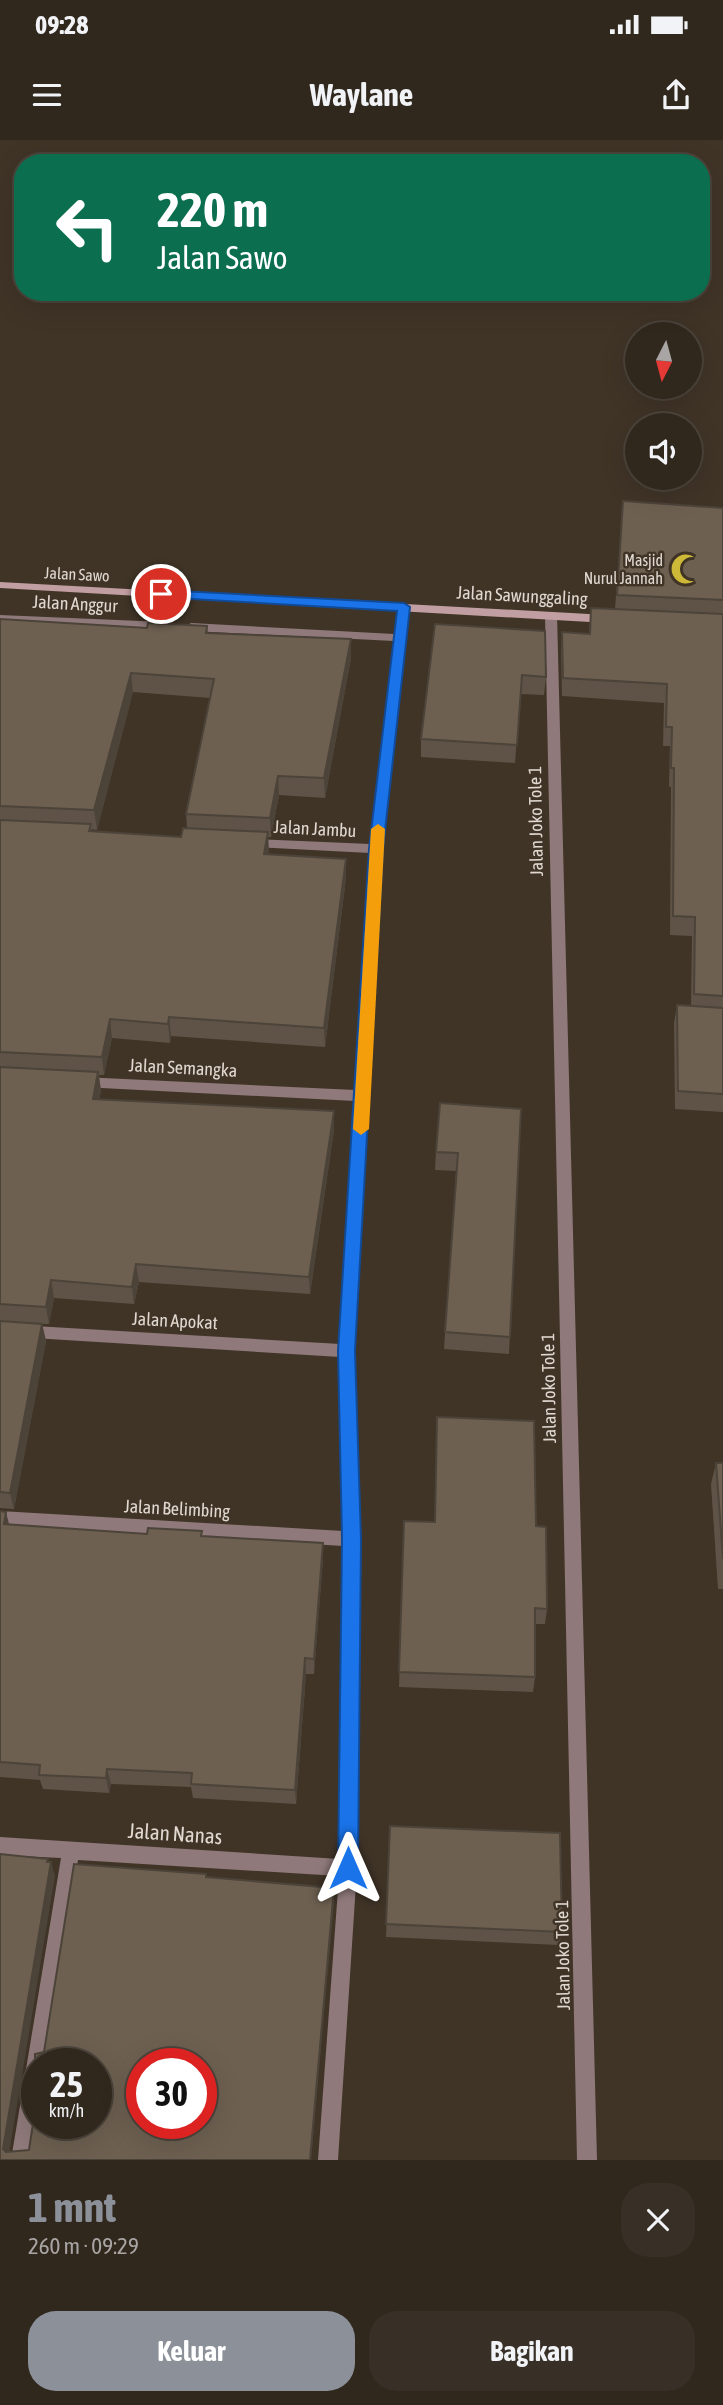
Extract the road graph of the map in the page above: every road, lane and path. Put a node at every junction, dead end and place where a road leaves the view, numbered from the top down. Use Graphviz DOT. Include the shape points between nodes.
graph roads {
  1 [pos="0,585"];
  2 [pos="404,607"];
  3 [pos="551,615"];
  4 [pos="0,618"];
  5 [pos="617,619"];
  6 [pos="400,638"];
  7 [pos="245,843"];
  8 [pos="376,849"];
  9 [pos="70,1081"];
  10 [pos="363,1096"];
  11 [pos="0,1329"];
  12 [pos="347,1351"];
  13 [pos="0,1518"];
  14 [pos="351,1539"];
  15 [pos="0,1846"];
  16 [pos="71,1851"];
  17 [pos="348,1868"];
  18 [pos="21,2160"];
  19 [pos="328,2160"];
  20 [pos="587,2160"];
  1 -- 2 [label="street, Jalan Sawo"];
  2 -- 3 [label="street, Jalan Sawunggaling"];
  2 -- 6 [label="street"];
  3 -- 5 [label="street, Jalan Sawunggaling"];
  3 -- 20 [label="street, Jalan Joko Tole 1"];
  4 -- 6 [label="street, Jalan Anggur"];
  6 -- 8 [label="street"];
  7 -- 8 [label="street, Jalan Jambu"];
  8 -- 10 [label="street"];
  9 -- 10 [label="street, Jalan Semangka"];
  10 -- 12 [label="street"];
  11 -- 12 [label="street, Jalan Apokat"];
  12 -- 14 [label="street"];
  13 -- 14 [label="street, Jalan Belimbing"];
  14 -- 17 [label="street"];
  15 -- 16 [label="street, Jalan Nanas"];
  16 -- 17 [label="street, Jalan Nanas"];
  16 -- 18 [label="street"];
  17 -- 19 [label="street"];
}
